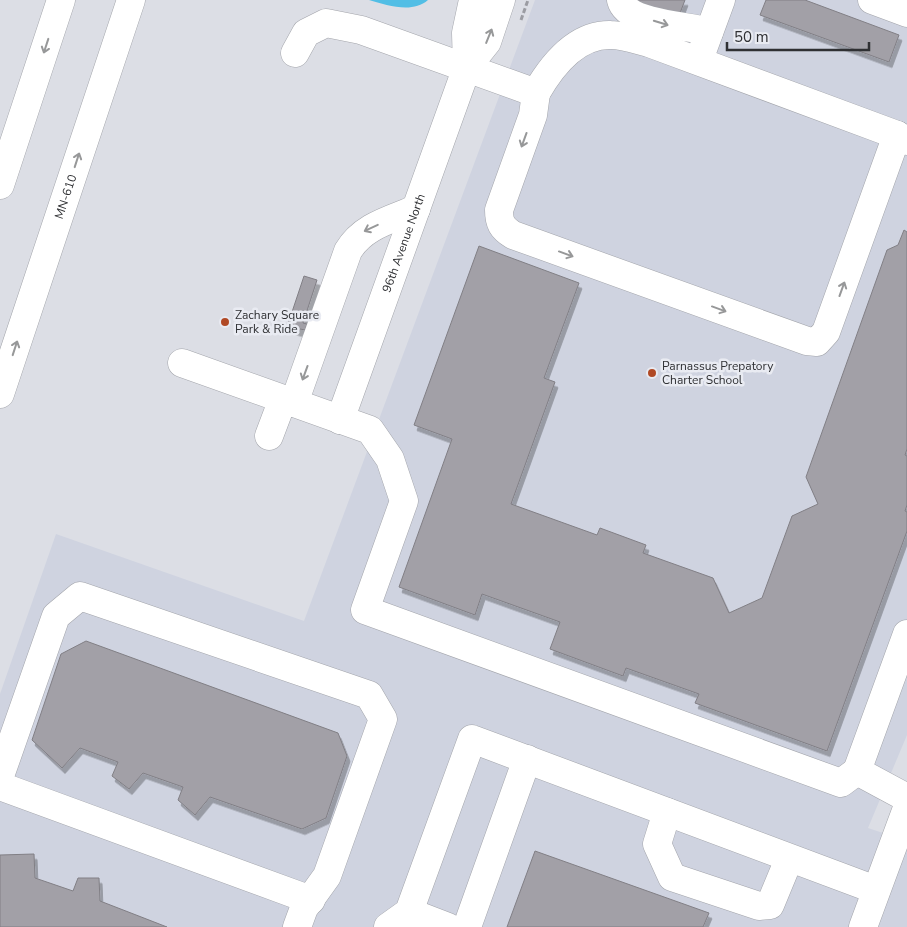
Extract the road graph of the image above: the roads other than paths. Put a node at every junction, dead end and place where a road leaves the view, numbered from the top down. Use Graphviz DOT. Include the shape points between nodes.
graph roads {
  1 [pos="62,0"];
  2 [pos="131,0"];
  3 [pos="473,0"];
  4 [pos="501,0"];
  5 [pos="606,0"];
  6 [pos="621,0"];
  7 [pos="721,0"];
  8 [pos="872,0"];
  9 [pos="907,13"];
  10 [pos="709,32"];
  11 [pos="597,36"];
  12 [pos="294,53"];
  13 [pos="698,62"];
  14 [pos="466,67"];
  15 [pos="536,93"];
  16 [pos="902,138"];
  17 [pos="0,185"];
  18 [pos="416,209"];
  19 [pos="182,363"];
  20 [pos="0,394"];
  21 [pos="289,401"];
  22 [pos="340,420"];
  23 [pos="269,436"];
  24 [pos="907,634"];
  25 [pos="527,759"];
  26 [pos="857,771"];
  27 [pos="0,776"];
  28 [pos="0,786"];
  29 [pos="907,798"];
  30 [pos="907,808"];
  31 [pos="667,812"];
  32 [pos="790,859"];
  33 [pos="876,890"];
  34 [pos="310,900"];
  35 [pos="399,919"];
  36 [pos="296,927"];
  37 [pos="448,927"];
  38 [pos="467,927"];
  39 [pos="863,927"];
  1 -- 17 [label="main road, one-way"];
  20 -- 2 [label="main road, MN-610, one-way"];
  3 -- 14 [label="main road, 96th Avenue North" via="466,33"];
  14 -- 4 [label="main road, 96th Avenue North, one-way" via="488,42"];
  5 -- 11 [label="main road"];
  6 -- 10 [label="main road, one-way" via="632,13 671,26"];
  7 -- 10 [label="main road"];
  8 -- 9 [label="main road"];
  10 -- 13 [label="main road"];
  11 -- 13 [label="main road" via="613,34 649,43"];
  11 -- 15 [label="main road" via="580,42 563,56"];
  12 -- 14 [label="main road" via="306,33 326,23 361,30"];
  13 -- 16 [label="main road"];
  14 -- 15 [label="main road"];
  14 -- 18 [label="main road, 96th Avenue North"];
  15 -- 16 [label="main road, one-way" via="533,115 499,210 499,221 504,229 513,235 807,341 817,342 826,332"];
  18 -- 21 [label="main road, one-way" via="364,231 355,239"];
  18 -- 22 [label="main road, 96th Avenue North"];
  19 -- 21 [label="main road"];
  21 -- 22 [label="main road"];
  21 -- 23 [label="main road"];
  22 -- 26 [label="main road" via="370,430 390,459 404,501 365,610 841,783"];
  24 -- 26 [label="main road"];
  25 -- 31 [label="main road"];
  25 -- 35 [label="main road" via="472,739"];
  25 -- 38 [label="main road"];
  26 -- 29 [label="main road"];
  27 -- 34 [label="main road" via="56,616 80,596 369,695 383,719 327,876"];
  28 -- 34 [label="main road"];
  30 -- 33 [label="main road"];
  31 -- 32 [label="main road"];
  31 -- 32 [label="main road" via="657,844 672,877 759,906 770,905"];
  32 -- 33 [label="main road"];
  33 -- 39 [label="main road"];
  34 -- 36 [label="main road"];
  35 -- 37 [label="main road"];
}
